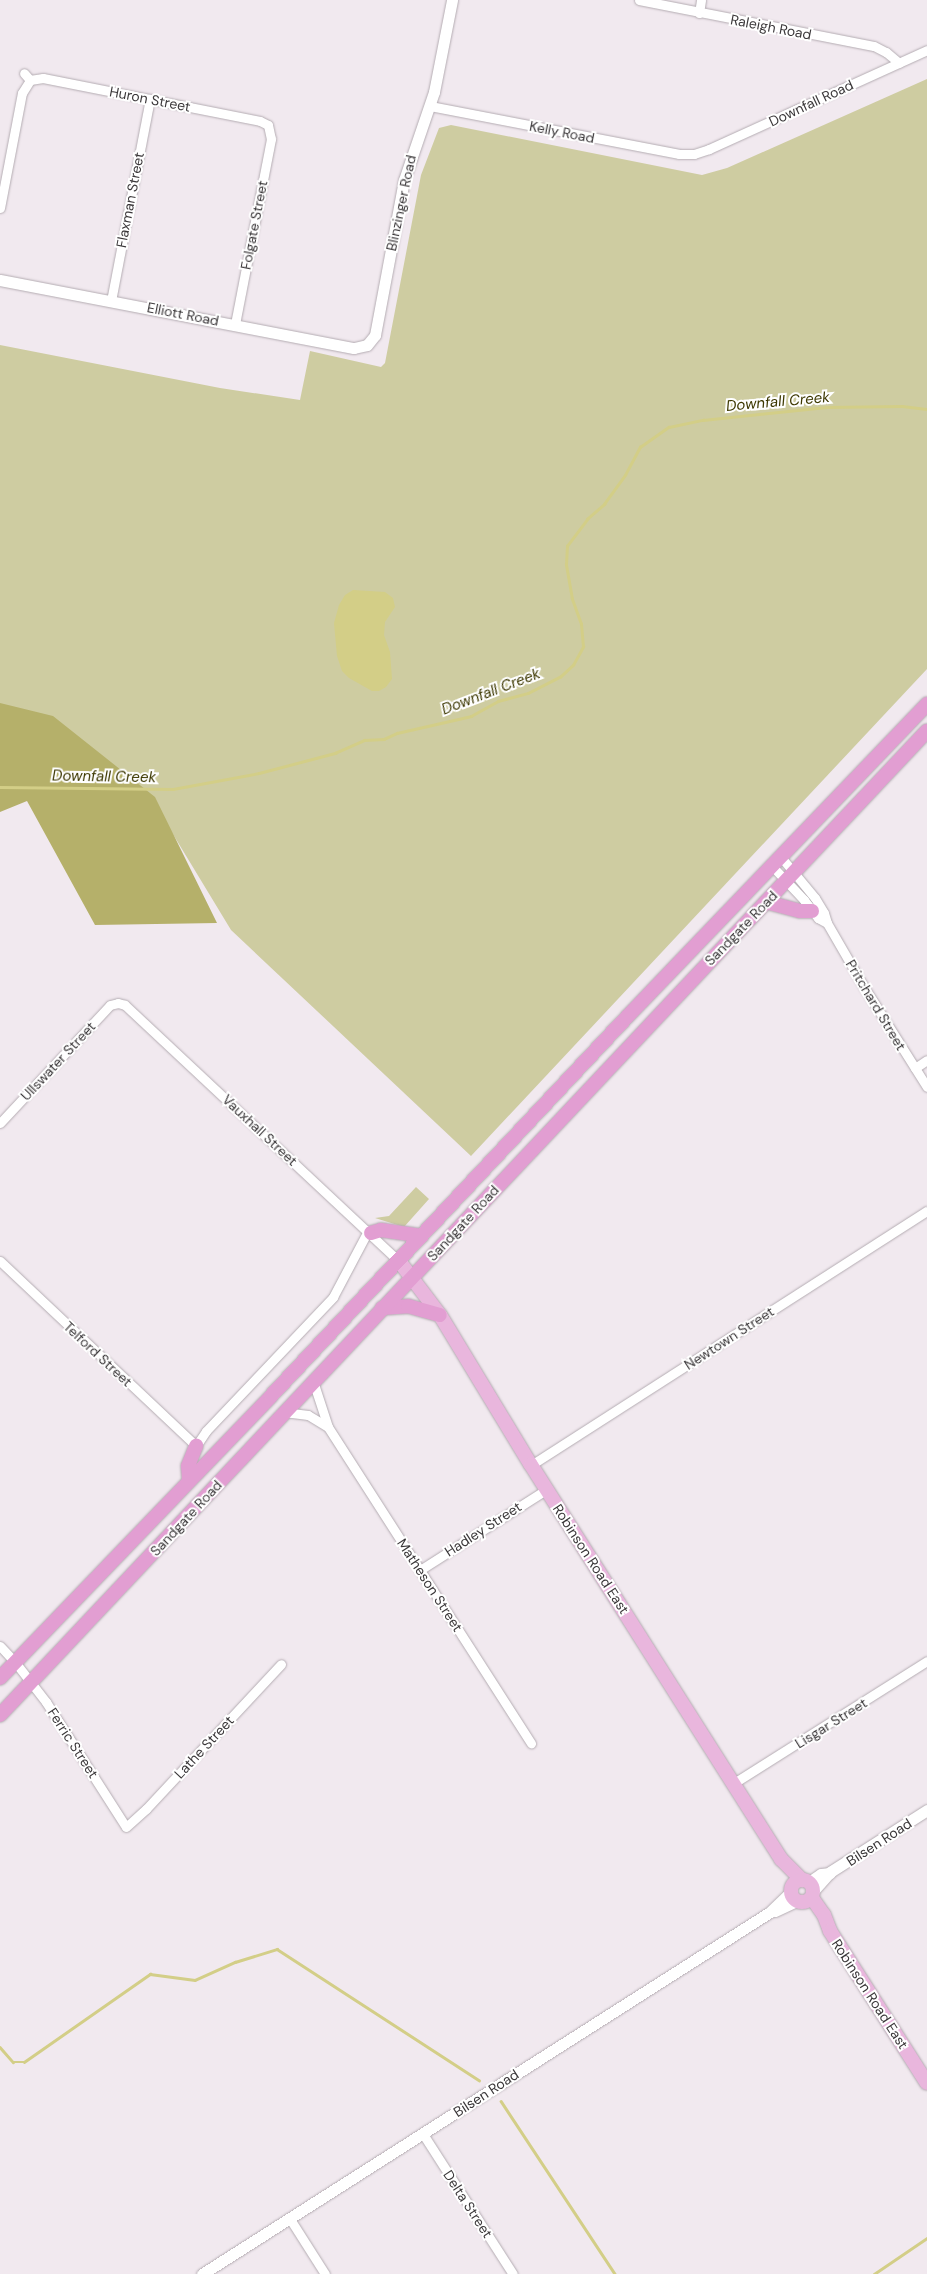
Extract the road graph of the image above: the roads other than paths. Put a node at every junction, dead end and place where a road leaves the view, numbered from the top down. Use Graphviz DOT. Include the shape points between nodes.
graph roads {
  1 [pos="452,0"];
  2 [pos="639,0"];
  3 [pos="701,0"];
  4 [pos="699,12"];
  5 [pos="927,50"];
  6 [pos="899,63"];
  7 [pos="150,99"];
  8 [pos="430,106"];
  9 [pos="269,126"];
  10 [pos="694,154"];
  11 [pos="0,208"];
  12 [pos="0,280"];
  13 [pos="111,301"];
  14 [pos="235,324"];
  15 [pos="365,347"];
  16 [pos="927,704"];
  17 [pos="927,731"];
  18 [pos="777,862"];
  19 [pos="791,876"];
  20 [pos="766,902"];
  21 [pos="812,911"];
  22 [pos="827,923"];
  23 [pos="118,1003"];
  24 [pos="927,1060"];
  25 [pos="915,1068"];
  26 [pos="927,1087"];
  27 [pos="0,1123"];
  28 [pos="927,1211"];
  29 [pos="370,1232"];
  30 [pos="422,1236"];
  31 [pos="0,1261"];
  32 [pos="399,1261"];
  33 [pos="412,1276"];
  34 [pos="382,1308"];
  35 [pos="440,1314"];
  36 [pos="313,1381"];
  37 [pos="284,1412"];
  38 [pos="328,1427"];
  39 [pos="196,1446"];
  40 [pos="531,1465"];
  41 [pos="189,1479"];
  42 [pos="547,1489"];
  43 [pos="420,1570"];
  44 [pos="0,1646"];
  45 [pos="927,1661"];
  46 [pos="15,1662"];
  47 [pos="281,1664"];
  48 [pos="0,1678"];
  49 [pos="32,1682"];
  50 [pos="0,1715"];
  51 [pos="531,1743"];
  52 [pos="734,1783"];
  53 [pos="927,1810"];
  54 [pos="126,1827"];
  55 [pos="802,1891"];
  56 [pos="927,2083"];
  57 [pos="423,2134"];
  58 [pos="290,2219"];
  59 [pos="202,2274"];
  60 [pos="325,2274"];
  61 [pos="513,2274"];
  1 -- 8 [label="street, Blinzinger Road"];
  2 -- 4 [label="street, Raleigh Road"];
  3 -- 4 [label="street"];
  4 -- 6 [label="street, Raleigh Road" via="874,46"];
  5 -- 6 [label="street, Downfall Road"];
  6 -- 10 [label="street, Downfall Road"];
  7 -- 9 [label="street, Huron Street" via="260,121"];
  7 -- 11 [label="street, Huron Street" via="27,76"];
  7 -- 13 [label="street, Flaxman Street"];
  8 -- 10 [label="street, Kelly Road" via="679,154"];
  8 -- 15 [label="street, Blinzinger Road" via="404,180 375,335"];
  9 -- 14 [label="street, Folgate Street" via="271,139"];
  12 -- 13 [label="street, Elliott Road"];
  13 -- 14 [label="street, Elliott Road"];
  14 -- 15 [label="street, Elliott Road" via="354,348"];
  16 -- 18 [label="highway, Sandgate Road"];
  17 -- 19 [label="highway, Sandgate Road"];
  18 -- 19 [label="street, Pritchard Street"];
  18 -- 30 [label="highway, Sandgate Road"];
  19 -- 20 [label="highway, Sandgate Road"];
  19 -- 21 [label="street, Pritchard Street"];
  19 -- 22 [label="street, Pritchard Street" via="815,898"];
  20 -- 21 [label="highway"];
  20 -- 33 [label="highway, Sandgate Road"];
  21 -- 22 [label="street, Pritchard Street"];
  22 -- 25 [label="street, Pritchard Street"];
  23 -- 27 [label="street, Ullswater Street" via="110,1005"];
  23 -- 29 [label="street, Vauxhall Street" via="125,1005"];
  24 -- 25 [label="street"];
  25 -- 26 [label="street, Pritchard Street"];
  28 -- 40 [label="street, Newtown Street"];
  29 -- 30 [label="highway" via="381,1230"];
  29 -- 32 [label="street, Vauxhall Street"];
  29 -- 39 [label="street" via="333,1297 206,1431"];
  30 -- 32 [label="highway, Sandgate Road"];
  31 -- 39 [label="street, Telford Street"];
  32 -- 33 [label="main road, Robinson Road East"];
  32 -- 41 [label="highway, Sandgate Road"];
  33 -- 34 [label="highway, Sandgate Road"];
  33 -- 35 [label="main road, Robinson Road East"];
  34 -- 35 [label="highway" via="408,1306"];
  34 -- 36 [label="highway, Sandgate Road"];
  35 -- 40 [label="main road, Robinson Road East"];
  36 -- 37 [label="highway, Sandgate Road"];
  36 -- 38 [label="street, Matheson Street"];
  37 -- 38 [label="street, Matheson Street" via="308,1415"];
  37 -- 49 [label="highway, Sandgate Road"];
  38 -- 43 [label="street, Matheson Street"];
  39 -- 41 [label="highway" via="188,1466"];
  40 -- 42 [label="main road, Robinson Road East"];
  41 -- 46 [label="highway, Sandgate Road"];
  42 -- 43 [label="street, Hadley Street"];
  42 -- 52 [label="main road, Robinson Road East"];
  43 -- 51 [label="street, Matheson Street"];
  44 -- 46 [label="street, Ferric Street"];
  45 -- 52 [label="street, Lisgar Street"];
  46 -- 48 [label="highway, Sandgate Road"];
  46 -- 49 [label="street, Ferric Street"];
  47 -- 54 [label="street, Lathe Street"];
  49 -- 50 [label="highway, Sandgate Road"];
  49 -- 54 [label="street, Ferric Street"];
  52 -- 55 [label="main road, Robinson Road East" via="782,1859 783,1868"];
  53 -- 55 [label="street, Bilsen Road" via="822,1874"];
  55 -- 56 [label="main road, Robinson Road East" via="824,1916 830,1931"];
  55 -- 57 [label="street, Bilsen Road" via="777,1911 770,1912"];
  57 -- 58 [label="street, Bilsen Road"];
  57 -- 61 [label="street, Delta Street"];
  58 -- 59 [label="street, Bilsen Road"];
  58 -- 60 [label="street"];
}
